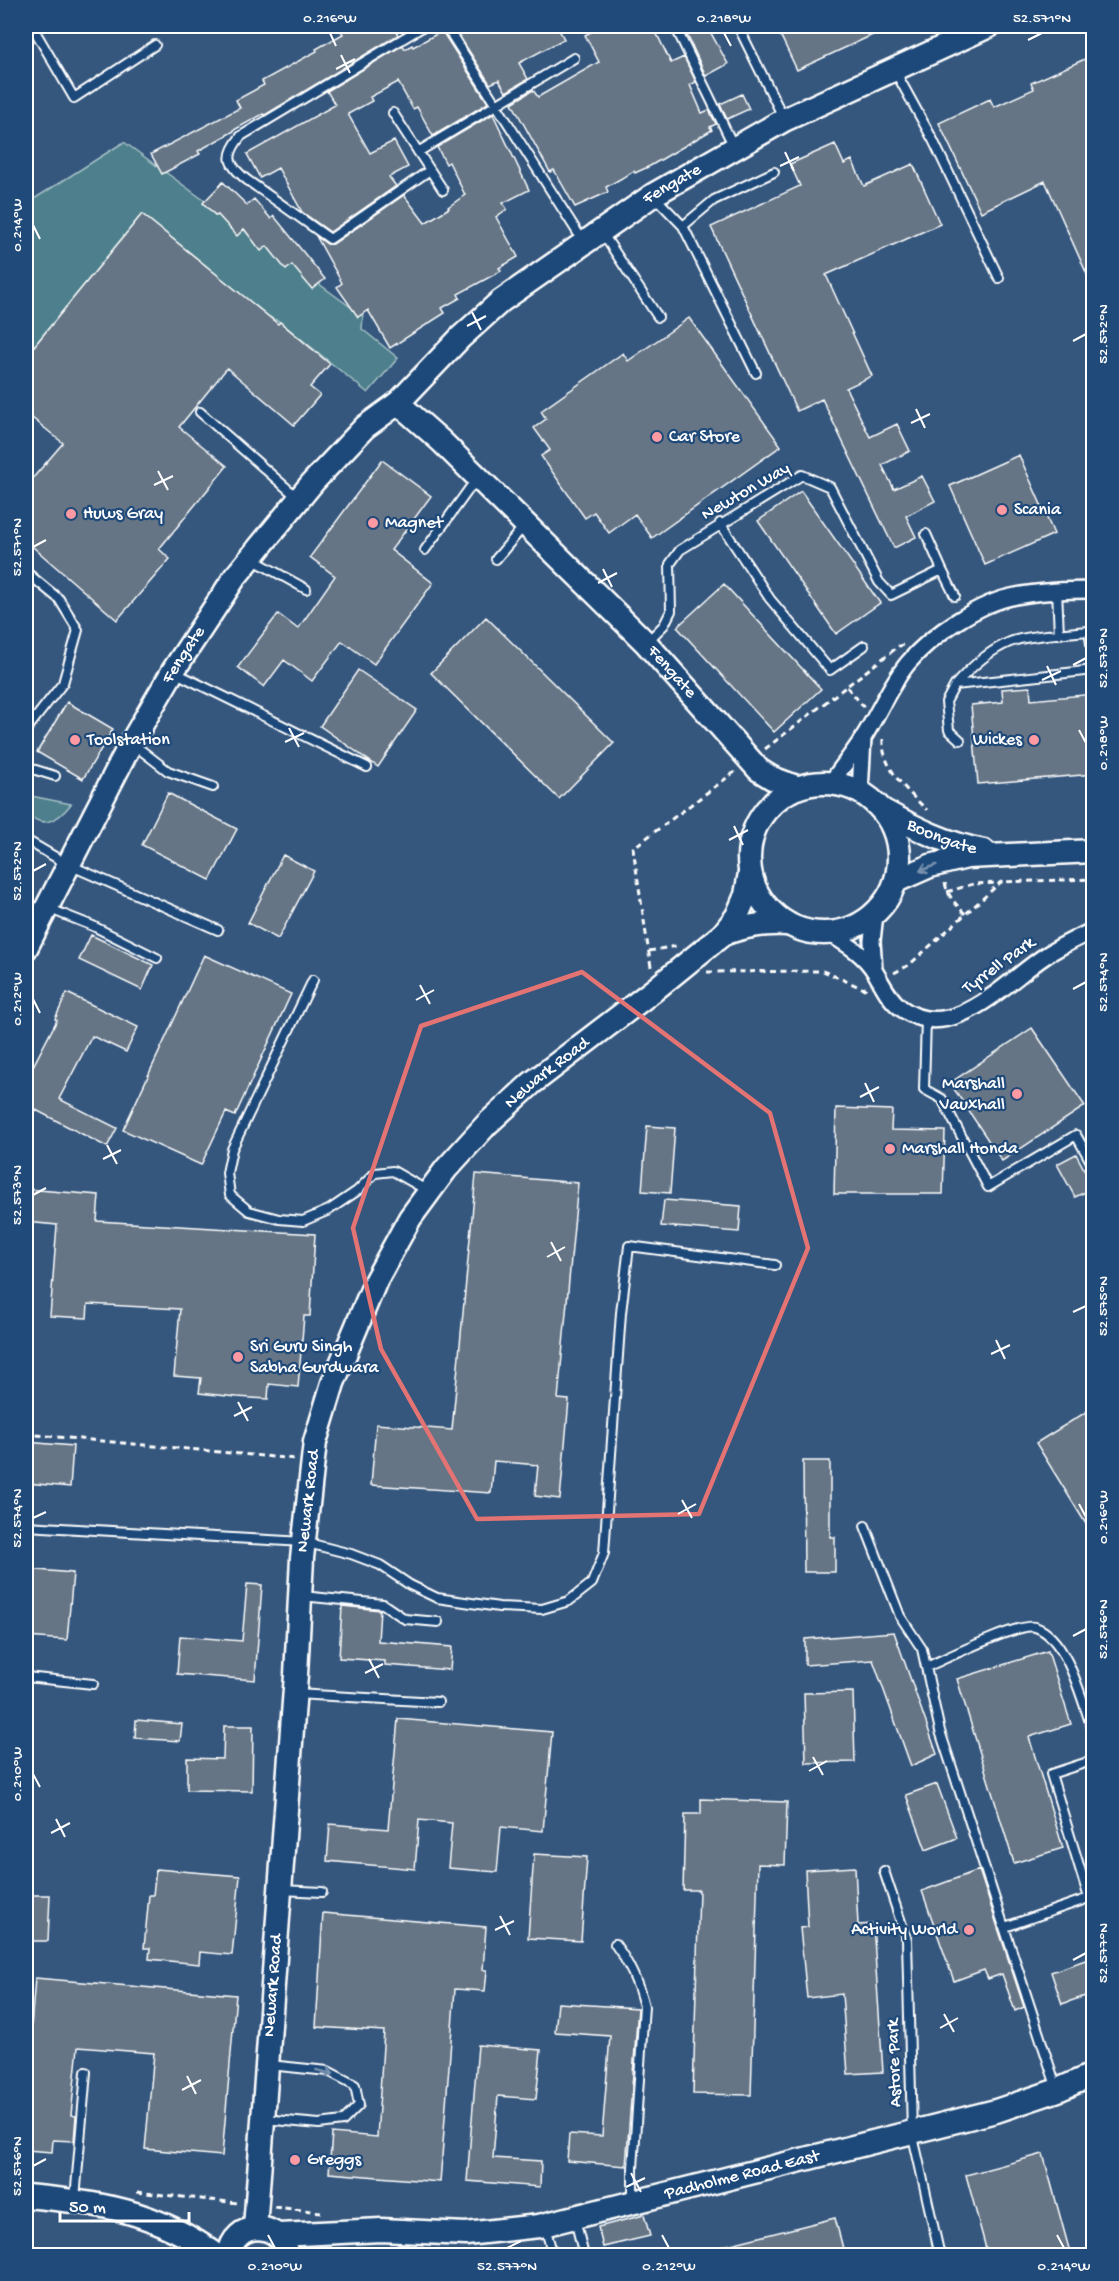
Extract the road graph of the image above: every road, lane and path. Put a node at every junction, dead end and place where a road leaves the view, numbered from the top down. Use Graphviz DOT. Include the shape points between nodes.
graph roads {
  1 [pos="32,26"];
  2 [pos="424,26"];
  3 [pos="446,26"];
  4 [pos="675,26"];
  5 [pos="738,26"];
  6 [pos="989,26"];
  7 [pos="155,45"];
  8 [pos="574,57"];
  9 [pos="894,69"];
  10 [pos="496,105"];
  11 [pos="393,113"];
  12 [pos="784,120"];
  13 [pos="734,149"];
  14 [pos="418,152"];
  15 [pos="430,170"];
  16 [pos="774,172"];
  17 [pos="442,190"];
  18 [pos="653,195"];
  19 [pos="683,226"];
  20 [pos="592,236"];
  21 [pos="999,278"];
  22 [pos="658,317"];
  23 [pos="756,373"];
  24 [pos="398,403"];
  25 [pos="201,412"];
  26 [pos="478,477"];
  27 [pos="299,499"];
  28 [pos="720,523"];
  29 [pos="526,524"];
  30 [pos="926,534"];
  31 [pos="425,550"];
  32 [pos="251,558"];
  33 [pos="496,559"];
  34 [pos="942,570"];
  35 [pos="26,572"];
  36 [pos="306,588"];
  37 [pos="1057,590"];
  38 [pos="1094,590"];
  39 [pos="955,596"];
  40 [pos="1059,634"];
  41 [pos="932,639"];
  42 [pos="646,643"];
  43 [pos="864,646"];
  44 [pos="1094,663"];
  45 [pos="1094,670"];
  46 [pos="173,671"];
  47 [pos="955,685"];
  48 [pos="847,687"];
  49 [pos="874,718"];
  50 [pos="26,729"];
  51 [pos="863,738"];
  52 [pos="960,740"];
  53 [pos="131,743"];
  54 [pos="754,765"];
  55 [pos="26,767"];
  56 [pos="367,767"];
  57 [pos="55,776"];
  58 [pos="831,783"];
  59 [pos="213,787"];
  60 [pos="796,788"];
  61 [pos="860,792"];
  62 [pos="882,810"];
  63 [pos="754,828"];
  64 [pos="935,837"];
  65 [pos="26,840"];
  66 [pos="1094,851"];
  67 [pos="1004,855"];
  68 [pos="941,863"];
  69 [pos="67,864"];
  70 [pos="750,873"];
  71 [pos="896,881"];
  72 [pos="1001,882"];
  73 [pos="947,892"];
  74 [pos="46,907"];
  75 [pos="875,914"];
  76 [pos="966,914"];
  77 [pos="788,924"];
  78 [pos="218,930"];
  79 [pos="1094,930"];
  80 [pos="830,933"];
  81 [pos="723,934"];
  82 [pos="26,948"];
  83 [pos="157,958"];
  84 [pos="874,970"];
  85 [pos="313,980"];
  86 [pos="654,990"];
  87 [pos="926,1019"];
  88 [pos="1094,1167"];
  89 [pos="429,1192"];
  90 [pos="775,1265"];
  91 [pos="26,1434"];
  92 [pos="312,1460"];
  93 [pos="26,1526"];
  94 [pos="865,1526"];
  95 [pos="304,1542"];
  96 [pos="300,1596"];
  97 [pos="438,1622"];
  98 [pos="926,1666"];
  99 [pos="26,1677"];
  100 [pos="93,1684"];
  101 [pos="294,1694"];
  102 [pos="438,1702"];
  103 [pos="1094,1734"];
  104 [pos="1094,1760"];
  105 [pos="884,1871"];
  106 [pos="280,1890"];
  107 [pos="322,1892"];
  108 [pos="1005,1928"];
  109 [pos="615,1944"];
  110 [pos="267,2064"];
  111 [pos="86,2072"];
  112 [pos="1094,2074"];
  113 [pos="1058,2090"];
  114 [pos="263,2119"];
  115 [pos="912,2132"];
  116 [pos="133,2192"];
  117 [pos="26,2196"];
  118 [pos="75,2201"];
  119 [pos="633,2203"];
  120 [pos="257,2205"];
  121 [pos="322,2212"];
  122 [pos="575,2217"];
  123 [pos="544,2224"];
  124 [pos="255,2228"];
  125 [pos="346,2232"];
  126 [pos="284,2245"];
  127 [pos="227,2251"];
  128 [pos="300,2256"];
  129 [pos="553,2256"];
  130 [pos="584,2256"];
  131 [pos="940,2256"];
  1 -- 7 [label="lane" via="74,98"];
  2 -- 15 [label="lane" via="241,136 229,158 234,170 330,238"];
  3 -- 10 [label="lane"];
  4 -- 13 [label="lane"];
  5 -- 12 [label="lane"];
  6 -- 9 [label="street, Fengate" via="960,35"];
  8 -- 10 [label="lane"];
  9 -- 12 [label="street, Fengate"];
  9 -- 21 [label="lane"];
  10 -- 14 [label="lane"];
  10 -- 20 [label="lane"];
  11 -- 14 [label="lane"];
  12 -- 13 [label="street, Fengate"];
  13 -- 18 [label="street, Fengate"];
  14 -- 15 [label="lane"];
  15 -- 17 [label="lane"];
  16 -- 19 [label="lane" via="714,200"];
  18 -- 19 [label="lane"];
  18 -- 20 [label="street, Fengate"];
  19 -- 23 [label="lane"];
  20 -- 22 [label="lane"];
  20 -- 24 [label="street, Fengate" via="501,301"];
  24 -- 26 [label="street, Fengate"];
  24 -- 27 [label="street, Fengate" via="365,427"];
  25 -- 27 [label="lane"];
  26 -- 29 [label="street, Fengate"];
  26 -- 31 [label="lane"];
  27 -- 32 [label="street, Fengate"];
  28 -- 34 [label="lane, Newton Way" via="802,475 830,488 879,582 891,595"];
  28 -- 42 [label="lane, Newton Way" via="680,550 670,564 671,611 664,625"];
  28 -- 43 [label="lane" via="770,599 830,670"];
  29 -- 33 [label="lane"];
  29 -- 42 [label="street, Fengate"];
  30 -- 34 [label="lane"];
  32 -- 36 [label="lane"];
  32 -- 46 [label="street, Fengate"];
  34 -- 39 [label="lane"];
  35 -- 50 [label="lane" via="59,599 78,630 63,683"];
  37 -- 38 [label="street"];
  37 -- 40 [label="lane"];
  37 -- 41 [label="street" via="1002,600 971,613"];
  40 -- 44 [label="lane" via="1089,631"];
  40 -- 47 [label="lane" via="1010,642 972,665"];
  41 -- 48 [label="path" via="899,646"];
  41 -- 49 [label="street" via="908,663"];
  42 -- 54 [label="street, Fengate"];
  45 -- 47 [label="lane"];
  46 -- 53 [label="street, Fengate"];
  46 -- 56 [label="lane"];
  47 -- 52 [label="lane" via="946,702 949,730"];
  48 -- 49 [label="path"];
  48 -- 54 [label="path"];
  49 -- 51 [label="street"];
  49 -- 64 [label="path" via="883,729 882,747 892,771 931,814"];
  51 -- 58 [label="street"];
  51 -- 61 [label="street"];
  53 -- 59 [label="lane" via="168,771"];
  53 -- 69 [label="street, Fengate"];
  54 -- 60 [label="street, Fengate"];
  54 -- 63 [label="street" via="758,802"];
  54 -- 86 [label="path" via="633,848"];
  55 -- 57 [label="lane"];
  58 -- 60 [label="street"];
  58 -- 61 [label="street"];
  60 -- 63 [label="street" via="764,811"];
  61 -- 62 [label="street"];
  62 -- 64 [label="street, Boongate"];
  62 -- 71 [label="street" via="898,844"];
  63 -- 70 [label="street" via="748,858"];
  64 -- 67 [label="street, Boongate"];
  65 -- 69 [label="lane"];
  66 -- 67 [label="street, Boongate"];
  67 -- 68 [label="street, Boongate"];
  68 -- 71 [label="street, Boongate, one-way"];
  68 -- 73 [label="path"];
  69 -- 74 [label="street, Fengate"];
  69 -- 78 [label="lane"];
  70 -- 77 [label="street" via="757,893 770,911"];
  70 -- 81 [label="street, Newark Road" via="737,916"];
  71 -- 75 [label="street"];
  72 -- 73 [label="path" via="973,884"];
  73 -- 76 [label="path"];
  74 -- 82 [label="street, Fengate"];
  74 -- 83 [label="lane"];
  75 -- 80 [label="street" via="854,927"];
  75 -- 84 [label="street"];
  77 -- 80 [label="street" via="808,932"];
  77 -- 81 [label="street, Newark Road" via="754,924"];
  79 -- 87 [label="street, Tyrrell Park" via="1044,956 969,1011 951,1018"];
  80 -- 84 [label="street, Tyrrell Park" via="854,948"];
  81 -- 86 [label="street, Newark Road"];
  84 -- 87 [label="street, Tyrrell Park" via="898,1006 913,1017"];
  85 -- 89 [label="lane" via="232,1149 227,1173 230,1195 249,1211 303,1221 329,1210 375,1173 393,1171"];
  86 -- 89 [label="street, Newark Road" via="532,1083 487,1124"];
  87 -- 88 [label="lane" via="924,1089 942,1099 988,1186 1076,1135"];
  89 -- 92 [label="street, Newark Road" via="376,1280 333,1383"];
  90 -- 95 [label="lane" via="629,1246 604,1553 592,1583 569,1600 542,1608 499,1607 437,1598 380,1565"];
  91 -- 92 [label="path"];
  92 -- 95 [label="street, Newark Road"];
  93 -- 95 [label="lane"];
  94 -- 98 [label="lane" via="900,1616 922,1649"];
  95 -- 96 [label="street, Newark Road"];
  96 -- 97 [label="lane" via="383,1604 405,1619"];
  96 -- 101 [label="street, Newark Road"];
  98 -- 103 [label="lane" via="1016,1628 1033,1626 1056,1643 1069,1664"];
  98 -- 108 [label="lane" via="940,1731"];
  99 -- 100 [label="lane"];
  101 -- 102 [label="lane"];
  101 -- 106 [label="street, Newark Road"];
  104 -- 108 [label="lane" via="1051,1774 1089,1898"];
  105 -- 115 [label="lane, Astore Park" via="907,1940"];
  106 -- 107 [label="lane"];
  106 -- 110 [label="street, Newark Road"];
  108 -- 113 [label="lane"];
  109 -- 119 [label="lane" via="629,1962 644,2006"];
  110 -- 114 [label="street, Newark Road"];
  110 -- 114 [label="lane, one-way" via="328,2071 355,2085 359,2105 343,2121 319,2124"];
  111 -- 118 [label="lane"];
  112 -- 113 [label="street, Padholme Road East"];
  113 -- 115 [label="street, Padholme Road East" via="996,2111"];
  114 -- 120 [label="street, Newark Road"];
  115 -- 119 [label="street, Padholme Road East"];
  115 -- 131 [label="lane, Astore Park"];
  116 -- 120 [label="path"];
  117 -- 118 [label="street"];
  118 -- 127 [label="street" via="151,2217 179,2232 223,2242"];
  119 -- 122 [label="street, Padholme Road East"];
  120 -- 121 [label="path"];
  120 -- 124 [label="street, Newark Road"];
  122 -- 123 [label="street, Padholme Road East"];
  122 -- 130 [label="lane"];
  123 -- 125 [label="street, Padholme Road East" via="466,2234"];
  123 -- 129 [label="lane"];
  124 -- 126 [label="street, Padholme Road East" via="272,2230"];
  124 -- 127 [label="street" via="239,2235"];
  125 -- 126 [label="street, Padholme Road East"];
  125 -- 128 [label="street, Padholme Road East"];
}
